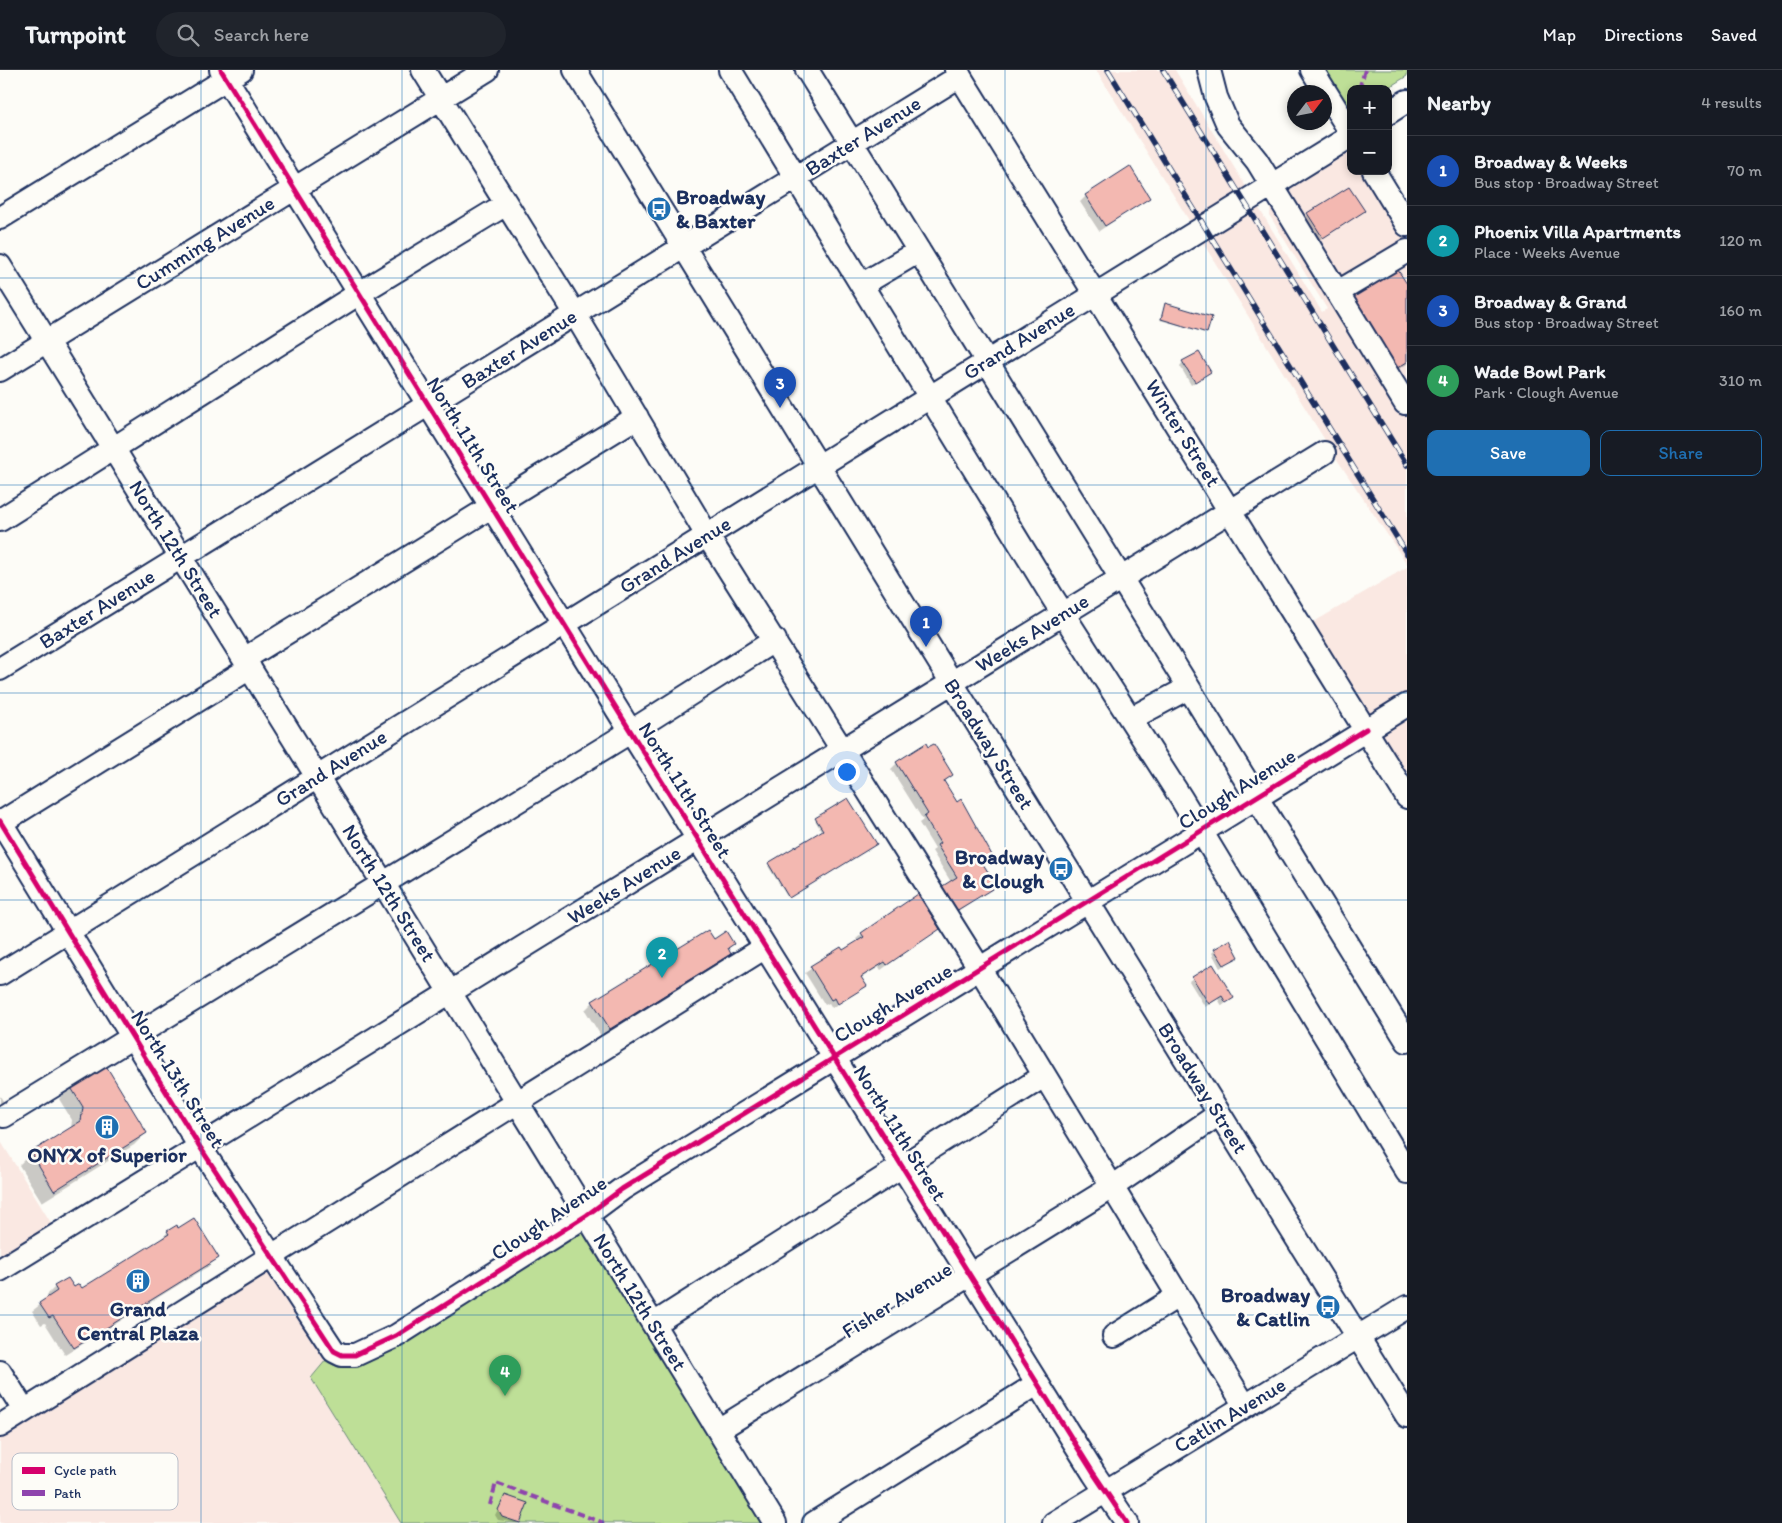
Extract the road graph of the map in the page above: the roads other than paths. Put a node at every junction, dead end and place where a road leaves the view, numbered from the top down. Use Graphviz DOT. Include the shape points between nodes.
graph roads {
  1 [pos="423,70"];
  2 [pos="487,70"];
  3 [pos="576,70"];
  4 [pos="730,70"];
  5 [pos="807,70"];
  6 [pos="1312,70"];
  7 [pos="1214,72"];
  8 [pos="230,73"];
  9 [pos="958,73"];
  10 [pos="441,98"];
  11 [pos="1407,102"];
  12 [pos="1392,111"];
  13 [pos="1348,130"];
  14 [pos="1347,138"];
  15 [pos="852,143"];
  16 [pos="1376,175"];
  17 [pos="797,177"];
  18 [pos="1272,185"];
  19 [pos="292,189"];
  20 [pos="506,204"];
  21 [pos="0,218"];
  22 [pos="1407,225"];
  23 [pos="684,247"];
  24 [pos="919,250"];
  25 [pos="1407,251"];
  26 [pos="0,266"];
  27 [pos="863,284"];
  28 [pos="1338,292"];
  29 [pos="1096,293"];
  30 [pos="358,294"];
  31 [pos="575,314"];
  32 [pos="46,341"];
  33 [pos="986,361"];
  34 [pos="0,370"];
  35 [pos="930,395"];
  36 [pos="429,404"];
  37 [pos="1403,405"];
  38 [pos="637,417"];
  39 [pos="114,450"];
  40 [pos="1324,453"];
  41 [pos="819,465"];
  42 [pos="492,506"];
  43 [pos="1231,511"];
  44 [pos="0,520"];
  45 [pos="707,535"];
  46 [pos="181,557"];
  47 [pos="1121,578"];
  48 [pos="1064,614"];
  49 [pos="563,624"];
  50 [pos="775,640"];
  51 [pos="247,663"];
  52 [pos="0,668"];
  53 [pos="952,683"];
  54 [pos="1188,688"];
  55 [pos="1407,705"];
  56 [pos="1132,718"];
  57 [pos="1366,730"];
  58 [pos="630,732"];
  59 [pos="842,751"];
  60 [pos="316,776"];
  61 [pos="1256,796"];
  62 [pos="1407,797"];
  63 [pos="0,822"];
  64 [pos="1201,831"];
  65 [pos="697,840"];
  66 [pos="383,883"];
  67 [pos="1088,903"];
  68 [pos="67,932"];
  69 [pos="764,948"];
  70 [pos="980,969"];
  71 [pos="0,974"];
  72 [pos="450,992"];
  73 [pos="133,1038"];
  74 [pos="1407,1041"];
  75 [pos="833,1058"];
  76 [pos="1044,1076"];
  77 [pos="517,1101"];
  78 [pos="1219,1114"];
  79 [pos="4,1116"];
  80 [pos="200,1147"];
  81 [pos="901,1165"];
  82 [pos="1407,1172"];
  83 [pos="1112,1188"];
  84 [pos="587,1215"];
  85 [pos="272,1256"];
  86 [pos="0,1270"];
  87 [pos="969,1274"];
  88 [pos="1178,1296"];
  89 [pos="1407,1307"];
  90 [pos="654,1324"];
  91 [pos="1114,1336"];
  92 [pos="1358,1338"];
  93 [pos="334,1351"];
  94 [pos="0,1372"];
  95 [pos="1037,1384"];
  96 [pos="1245,1406"];
  97 [pos="24,1410"];
  98 [pos="1407,1416"];
  99 [pos="0,1426"];
  100 [pos="718,1430"];
  101 [pos="1106,1491"];
  102 [pos="775,1523"];
  103 [pos="814,1523"];
  104 [pos="1054,1523"];
  105 [pos="1127,1523"];
  1 -- 10 [label="street"];
  2 -- 10 [label="street, Cumming Avenue"];
  3 -- 23 [label="street, Broadway Street"];
  4 -- 17 [label="street"];
  5 -- 15 [label="street"];
  6 -- 13 [label="street"];
  7 -- 18 [label="street" via="1216,97 1228,125 1252,153"];
  8 -- 19 [label="street, North 11th Street"];
  8 -- 21 [label="street"];
  9 -- 15 [label="street, Baxter Avenue"];
  9 -- 29 [label="street, Winter Street"];
  10 -- 19 [label="street, Cumming Avenue"];
  10 -- 20 [label="street"];
  11 -- 12 [label="street"];
  14 -- 18 [label="street, Grand Avenue"];
  15 -- 17 [label="street, Baxter Avenue"];
  15 -- 24 [label="street"];
  16 -- 22 [label="street"];
  17 -- 23 [label="street, Baxter Avenue"];
  17 -- 27 [label="street"];
  18 -- 28 [label="street"];
  18 -- 29 [label="street, Grand Avenue"];
  19 -- 30 [label="street, North 11th Street"];
  19 -- 32 [label="street, Cumming Avenue"];
  20 -- 30 [label="street"];
  20 -- 31 [label="street"];
  23 -- 31 [label="street, Baxter Avenue"];
  23 -- 41 [label="street, Broadway Street"];
  24 -- 27 [label="street"];
  24 -- 33 [label="street"];
  25 -- 28 [label="street"];
  26 -- 32 [label="street, North 12th Street"];
  27 -- 35 [label="street"];
  28 -- 37 [label="street"];
  29 -- 33 [label="street, Grand Avenue"];
  29 -- 43 [label="street, Winter Street"];
  30 -- 36 [label="street, North 11th Street"];
  30 -- 39 [label="street"];
  31 -- 36 [label="street, Baxter Avenue"];
  31 -- 38 [label="street"];
  32 -- 34 [label="street, Cumming Avenue"];
  32 -- 39 [label="street, North 12th Street"];
  33 -- 35 [label="street, Grand Avenue"];
  33 -- 47 [label="street"];
  35 -- 41 [label="street, Grand Avenue"];
  35 -- 48 [label="street"];
  36 -- 42 [label="street, North 11th Street"];
  36 -- 46 [label="street, Baxter Avenue"];
  38 -- 42 [label="street"];
  38 -- 45 [label="street"];
  39 -- 44 [label="street"];
  39 -- 46 [label="street, North 12th Street"];
  40 -- 43 [label="street, Weeks Avenue"];
  41 -- 45 [label="street, Grand Avenue"];
  41 -- 53 [label="street, Broadway Street"];
  42 -- 49 [label="street, North 11th Street"];
  42 -- 51 [label="street"];
  43 -- 47 [label="street, Weeks Avenue"];
  43 -- 57 [label="street, Winter Street"];
  45 -- 49 [label="street, Grand Avenue"];
  45 -- 50 [label="street"];
  46 -- 51 [label="street, North 12th Street"];
  46 -- 52 [label="street, Baxter Avenue"];
  47 -- 48 [label="street, Weeks Avenue"];
  47 -- 54 [label="street"];
  48 -- 53 [label="street, Weeks Avenue"];
  48 -- 56 [label="street"];
  49 -- 58 [label="street, North 11th Street"];
  49 -- 60 [label="street, Grand Avenue"];
  50 -- 58 [label="street"];
  50 -- 59 [label="street"];
  51 -- 60 [label="street, North 12th Street"];
  51 -- 63 [label="street"];
  53 -- 59 [label="street, Weeks Avenue"];
  53 -- 67 [label="street, Broadway Street"];
  54 -- 56 [label="street"];
  54 -- 61 [label="street"];
  55 -- 57 [label="street, Clough Avenue"];
  56 -- 64 [label="street"];
  57 -- 61 [label="street, Clough Avenue"];
  57 -- 62 [label="street, Winter Street"];
  58 -- 65 [label="street, North 11th Street"];
  58 -- 66 [label="street"];
  59 -- 65 [label="street, Weeks Avenue"];
  59 -- 70 [label="street"];
  60 -- 66 [label="street, North 12th Street"];
  60 -- 68 [label="street, Grand Avenue"];
  61 -- 64 [label="street, Clough Avenue"];
  61 -- 74 [label="street"];
  63 -- 68 [label="street, North 13th Street"];
  64 -- 67 [label="street, Clough Avenue"];
  64 -- 82 [label="street"];
  65 -- 69 [label="street, North 11th Street"];
  65 -- 72 [label="street, Weeks Avenue"];
  66 -- 72 [label="street, North 12th Street"];
  66 -- 73 [label="street"];
  67 -- 70 [label="street, Clough Avenue"];
  67 -- 78 [label="street, Broadway Street"];
  68 -- 71 [label="street, Grand Avenue"];
  68 -- 73 [label="street, North 13th Street"];
  69 -- 75 [label="street, North 11th Street"];
  69 -- 77 [label="street"];
  70 -- 75 [label="street, Clough Avenue"];
  70 -- 76 [label="street"];
  72 -- 77 [label="street, North 12th Street"];
  72 -- 80 [label="street, Weeks Avenue"];
  73 -- 79 [label="street"];
  73 -- 80 [label="street, North 13th Street"];
  75 -- 81 [label="street, North 11th Street"];
  75 -- 84 [label="street, Clough Avenue" via="622,1189"];
  76 -- 81 [label="street"];
  76 -- 83 [label="street"];
  77 -- 84 [label="street, North 12th Street"];
  77 -- 85 [label="street"];
  78 -- 83 [label="street, Fisher Avenue"];
  78 -- 92 [label="street, Broadway Street"];
  80 -- 85 [label="street, North 13th Street"];
  80 -- 86 [label="street, Weeks Avenue"];
  81 -- 87 [label="street, North 11th Street"];
  81 -- 90 [label="street"];
  83 -- 87 [label="street, Fisher Avenue"];
  83 -- 88 [label="street"];
  84 -- 90 [label="street, North 12th Street"];
  84 -- 93 [label="street, Clough Avenue" via="396,1336 354,1355"];
  85 -- 93 [label="street, North 13th Street"];
  85 -- 97 [label="street"];
  87 -- 95 [label="street, North 11th Street"];
  87 -- 100 [label="street, Fisher Avenue"];
  88 -- 91 [label="street"];
  88 -- 96 [label="street"];
  89 -- 92 [label="street, Catlin Avenue"];
  90 -- 100 [label="street, North 12th Street"];
  92 -- 96 [label="street, Catlin Avenue"];
  92 -- 98 [label="street, Broadway Street"];
  94 -- 97 [label="street"];
  95 -- 101 [label="street, North 11th Street"];
  95 -- 103 [label="street"];
  96 -- 101 [label="street, Catlin Avenue"];
  97 -- 99 [label="street"];
  100 -- 102 [label="street, North 12th Street"];
  101 -- 104 [label="street, Catlin Avenue"];
  101 -- 105 [label="street, North 11th Street"];
}
